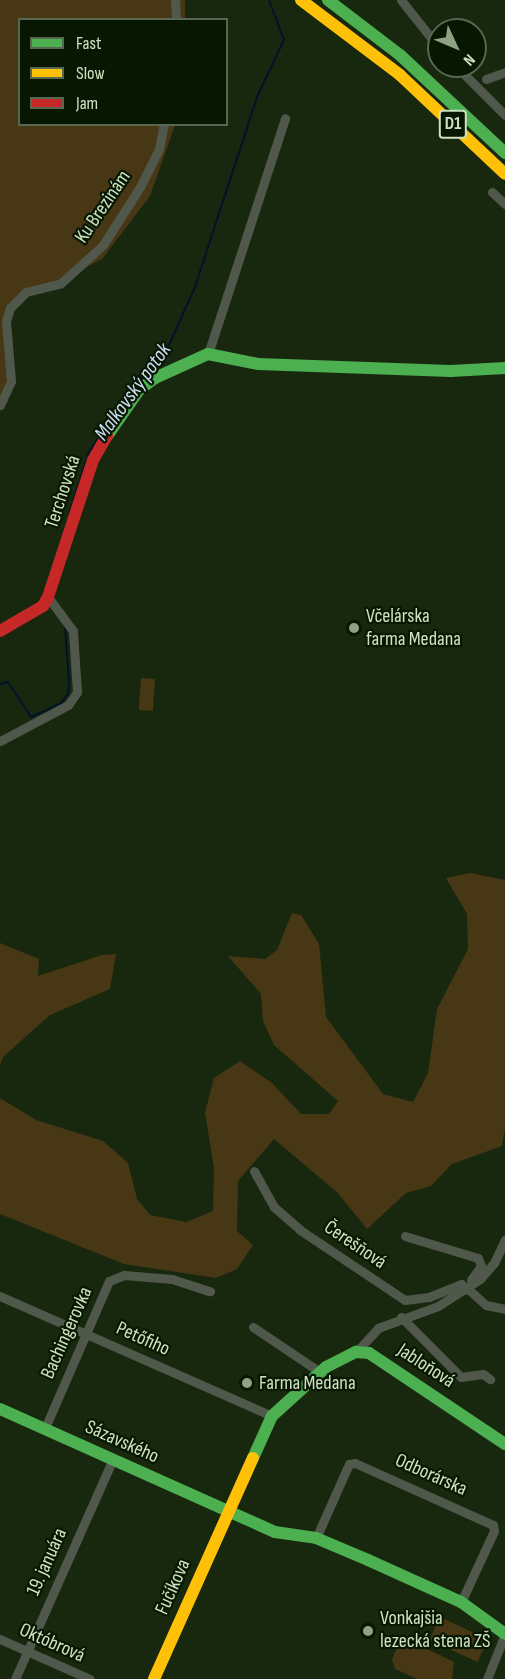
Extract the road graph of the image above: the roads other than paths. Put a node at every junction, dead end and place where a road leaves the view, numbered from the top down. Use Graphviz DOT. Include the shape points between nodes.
graph roads {
  1 [pos="175,0"];
  2 [pos="301,0"];
  3 [pos="328,0"];
  4 [pos="401,0"];
  5 [pos="176,18"];
  6 [pos="427,33"];
  7 [pos="505,72"];
  8 [pos="468,78"];
  9 [pos="486,79"];
  10 [pos="505,115"];
  11 [pos="285,118"];
  12 [pos="164,126"];
  13 [pos="505,153"];
  14 [pos="505,174"];
  15 [pos="492,192"];
  16 [pos="505,204"];
  17 [pos="208,354"];
  18 [pos="505,368"];
  19 [pos="0,405"];
  20 [pos="46,601"];
  21 [pos="0,631"];
  22 [pos="0,741"];
  23 [pos="254,1171"];
  24 [pos="405,1236"];
  25 [pos="505,1239"];
  26 [pos="464,1287"];
  27 [pos="210,1291"];
  28 [pos="0,1296"];
  29 [pos="505,1309"];
  30 [pos="401,1317"];
  31 [pos="253,1327"];
  32 [pos="85,1333"];
  33 [pos="364,1349"];
  34 [pos="320,1371"];
  35 [pos="490,1379"];
  36 [pos="0,1408"];
  37 [pos="272,1416"];
  38 [pos="45,1428"];
  39 [pos="505,1444"];
  40 [pos="112,1459"];
  41 [pos="228,1511"];
  42 [pos="316,1538"];
  43 [pos="461,1602"];
  44 [pos="505,1634"];
  45 [pos="0,1639"];
  46 [pos="27,1652"];
  47 [pos="15,1679"];
  48 [pos="90,1679"];
  49 [pos="154,1679"];
  50 [pos="487,1679"];
  1 -- 5 [label="street"];
  2 -- 14 [label="main road, D1" via="400,75"];
  3 -- 13 [label="main road, D1" via="400,56"];
  4 -- 6 [label="street"];
  7 -- 9 [label="street"];
  8 -- 10 [label="street"];
  11 -- 17 [label="street"];
  12 -- 19 [label="street, Ku Brezinám" via="159,149 103,245 61,283 26,292 10,308 6,321 11,381"];
  15 -- 16 [label="street"];
  17 -- 18 [label="main road" via="258,364 451,371"];
  17 -- 20 [label="main road, Terchovská" via="156,378 139,390 120,413 93,460"];
  20 -- 21 [label="main road"];
  20 -- 22 [label="street" via="73,631 78,692 68,705"];
  23 -- 26 [label="street, Čerešňová" via="274,1207 300,1230 405,1300"];
  24 -- 26 [label="street, Čerešňová" via="478,1258 478,1273"];
  25 -- 26 [label="street, Čerešňová" via="494,1263"];
  26 -- 29 [label="street" via="486,1305"];
  26 -- 30 [label="street, Čerešňová" via="438,1306"];
  27 -- 32 [label="street, Bachingerovka" via="172,1279 116,1277 110,1281"];
  28 -- 32 [label="street, Petőfiho"];
  30 -- 33 [label="street, Čerešňová" via="378,1328"];
  30 -- 35 [label="street" via="455,1373 466,1379 483,1374"];
  31 -- 34 [label="street"];
  32 -- 37 [label="street, Petőfiho"];
  32 -- 38 [label="street, Bachingerovka"];
  33 -- 34 [label="main road"];
  33 -- 39 [label="main road, Jabloňová"];
  34 -- 37 [label="main road"];
  36 -- 38 [label="main road, Sázavského"];
  37 -- 41 [label="main road"];
  38 -- 40 [label="main road, Sázavského"];
  40 -- 41 [label="main road, Sázavského"];
  40 -- 46 [label="street, 19. januára"];
  41 -- 42 [label="main road" via="276,1532"];
  41 -- 49 [label="main road, Fučíkova"];
  42 -- 43 [label="main road"];
  42 -- 43 [label="street, Odborárska" via="349,1464 355,1463 494,1525 495,1531"];
  43 -- 44 [label="main road"];
  44 -- 50 [label="street"];
  45 -- 46 [label="street, Októbrová"];
  46 -- 47 [label="street, 19. januára"];
  46 -- 48 [label="street, Októbrová"];
}
